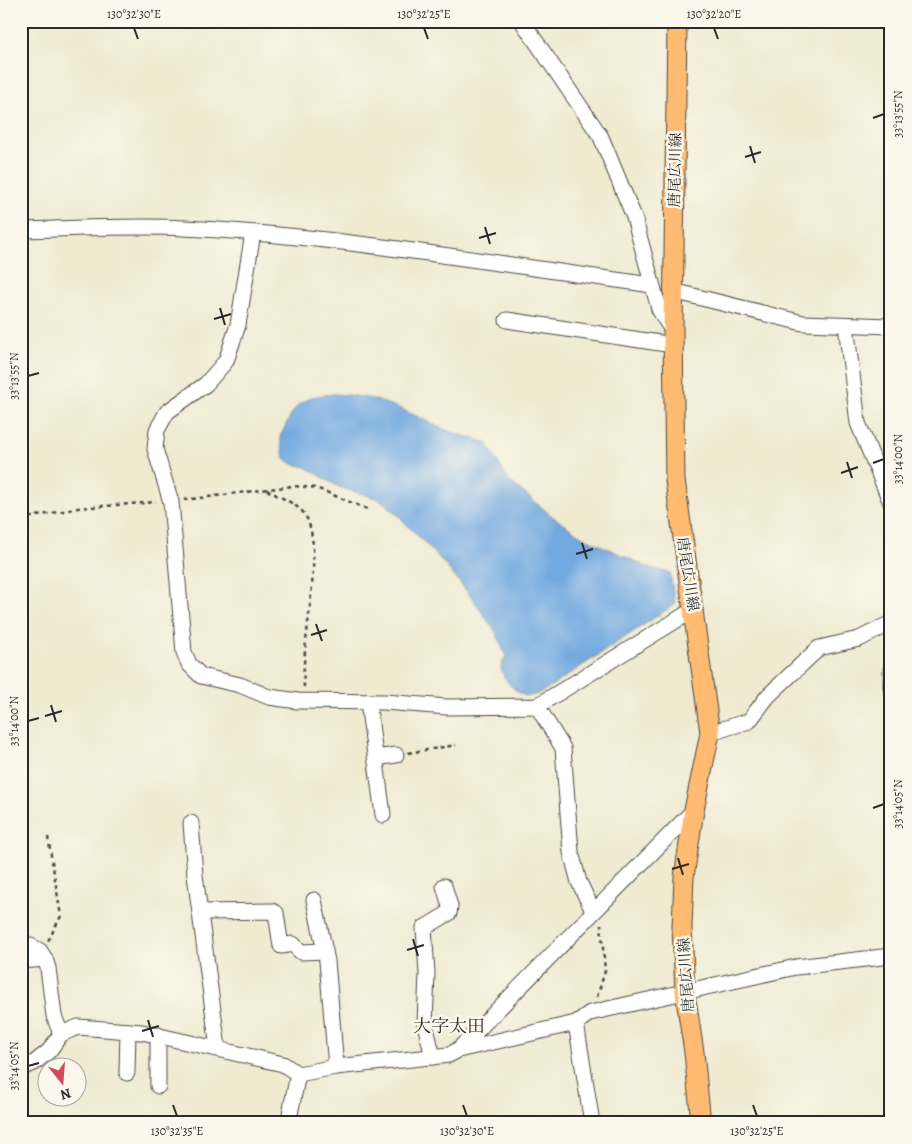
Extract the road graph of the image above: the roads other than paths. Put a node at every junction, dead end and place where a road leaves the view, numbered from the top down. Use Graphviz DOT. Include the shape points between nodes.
graph roads {
  1 [pos="522,21"];
  2 [pos="677,21"];
  3 [pos="21,230"];
  4 [pos="253,233"];
  5 [pos="652,285"];
  6 [pos="673,291"];
  7 [pos="507,320"];
  8 [pos="846,325"];
  9 [pos="891,326"];
  10 [pos="673,339"];
  11 [pos="891,504"];
  12 [pos="693,610"];
  13 [pos="891,623"];
  14 [pos="891,670"];
  15 [pos="891,689"];
  16 [pos="368,702"];
  17 [pos="537,706"];
  18 [pos="710,733"];
  19 [pos="396,755"];
  20 [pos="376,758"];
  21 [pos="694,810"];
  22 [pos="383,815"];
  23 [pos="191,823"];
  24 [pos="444,886"];
  25 [pos="314,900"];
  26 [pos="596,908"];
  27 [pos="200,912"];
  28 [pos="21,942"];
  29 [pos="325,951"];
  30 [pos="891,956"];
  31 [pos="44,957"];
  32 [pos="21,961"];
  33 [pos="685,993"];
  34 [pos="576,1023"];
  35 [pos="128,1031"];
  36 [pos="61,1034"];
  37 [pos="158,1035"];
  38 [pos="218,1048"];
  39 [pos="458,1050"];
  40 [pos="433,1057"];
  41 [pos="336,1067"];
  42 [pos="21,1068"];
  43 [pos="127,1072"];
  44 [pos="298,1074"];
  45 [pos="158,1086"];
  46 [pos="293,1123"];
  47 [pos="592,1123"];
  48 [pos="701,1123"];
  1 -- 5 [label="street" via="601,137 634,216"];
  2 -- 6 [label="main road, 唐尾広川線"];
  3 -- 4 [label="street" via="182,228"];
  4 -- 5 [label="street" via="315,238"];
  4 -- 16 [label="street" via="238,325 226,361 206,384 167,412 157,430 155,449 171,502 184,652 189,664 201,676 240,685 269,697 306,702"];
  5 -- 10 [label="street"];
  6 -- 8 [label="street" via="803,323"];
  6 -- 10 [label="main road, 唐尾広川線"];
  7 -- 10 [label="street"];
  8 -- 9 [label="street"];
  8 -- 11 [label="street" via="858,423"];
  10 -- 12 [label="main road, 唐尾広川線" via="675,480"];
  12 -- 17 [label="street"];
  12 -- 18 [label="main road, 唐尾広川線"];
  13 -- 18 [label="street" via="860,639 819,648 768,696 749,720"];
  14 -- 15 [label="street"];
  16 -- 17 [label="street" via="447,707"];
  16 -- 20 [label="street"];
  17 -- 26 [label="street" via="563,748 571,852 579,882"];
  18 -- 21 [label="main road, 唐尾広川線"];
  19 -- 20 [label="street"];
  20 -- 22 [label="street"];
  21 -- 26 [label="street"];
  21 -- 33 [label="main road, 唐尾広川線" via="684,877"];
  23 -- 27 [label="street"];
  24 -- 40 [label="street" via="449,913 424,928 427,973 425,1024"];
  25 -- 29 [label="street"];
  26 -- 39 [label="street"];
  27 -- 29 [label="street" via="272,910 276,913 281,946 293,944 301,952"];
  27 -- 38 [label="street"];
  28 -- 31 [label="street" via="40,950"];
  29 -- 41 [label="street"];
  30 -- 33 [label="street" via="796,967"];
  31 -- 32 [label="street"];
  31 -- 36 [label="street" via="54,1016"];
  33 -- 34 [label="street" via="590,1013"];
  33 -- 48 [label="main road, 唐尾広川線"];
  34 -- 39 [label="street"];
  34 -- 47 [label="street"];
  35 -- 36 [label="street" via="78,1027"];
  35 -- 37 [label="street"];
  35 -- 43 [label="street"];
  36 -- 42 [label="street" via="34,1064"];
  37 -- 38 [label="street"];
  37 -- 45 [label="street"];
  38 -- 44 [label="street" via="283,1064"];
  39 -- 40 [label="street" via="450,1055"];
  40 -- 41 [label="street"];
  41 -- 44 [label="street"];
  44 -- 46 [label="street" via="290,1114"];
}
